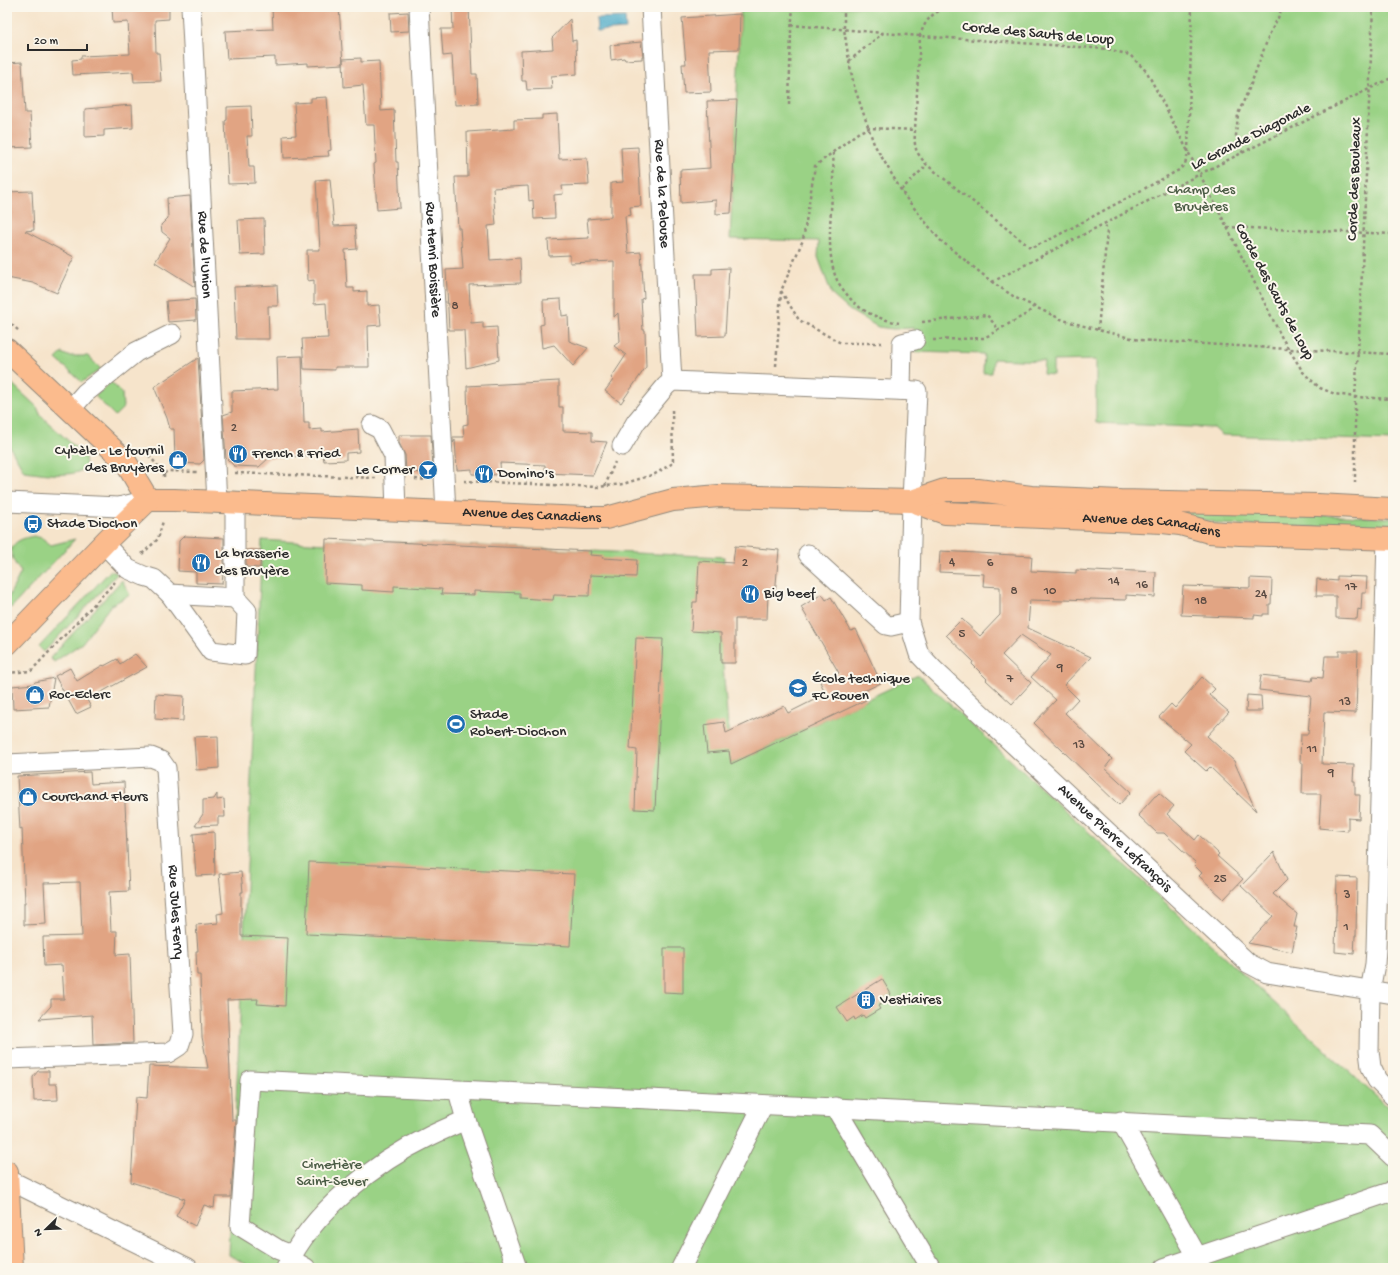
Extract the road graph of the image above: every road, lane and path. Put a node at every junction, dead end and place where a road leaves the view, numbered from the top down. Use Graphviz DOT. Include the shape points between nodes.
graph roads {
  1 [pos="191,7"];
  2 [pos="419,7"];
  3 [pos="651,7"];
  4 [pos="793,7"];
  5 [pos="844,7"];
  6 [pos="950,7"];
  7 [pos="1192,7"];
  8 [pos="1282,7"];
  9 [pos="1373,7"];
  10 [pos="791,25"];
  11 [pos="844,29"];
  12 [pos="883,33"];
  13 [pos="920,36"];
  14 [pos="849,61"];
  15 [pos="1393,77"];
  16 [pos="1370,89"];
  17 [pos="789,106"];
  18 [pos="869,128"];
  19 [pos="915,130"];
  20 [pos="833,152"];
  21 [pos="1188,153"];
  22 [pos="1243,153"];
  23 [pos="927,165"];
  24 [pos="1200,174"];
  25 [pos="901,190"];
  26 [pos="1105,224"];
  27 [pos="1227,227"];
  28 [pos="1364,233"];
  29 [pos="1393,234"];
  30 [pos="992,282"];
  31 [pos="781,291"];
  32 [pos="1034,307"];
  33 [pos="902,323"];
  34 [pos="999,330"];
  35 [pos="1098,330"];
  36 [pos="172,334"];
  37 [pos="911,335"];
  38 [pos="1288,349"];
  39 [pos="7,350"];
  40 [pos="1358,351"];
  41 [pos="1393,354"];
  42 [pos="776,370"];
  43 [pos="672,381"];
  44 [pos="901,390"];
  45 [pos="1355,397"];
  46 [pos="1393,399"];
  47 [pos="70,410"];
  48 [pos="372,425"];
  49 [pos="622,446"];
  50 [pos="200,472"];
  51 [pos="164,473"];
  52 [pos="235,473"];
  53 [pos="395,479"];
  54 [pos="426,480"];
  55 [pos="457,481"];
  56 [pos="1355,483"];
  57 [pos="605,486"];
  58 [pos="156,500"];
  59 [pos="912,501"];
  60 [pos="7,502"];
  61 [pos="226,503"];
  62 [pos="1393,508"];
  63 [pos="396,510"];
  64 [pos="446,512"];
  65 [pos="1390,539"];
  66 [pos="104,544"];
  67 [pos="808,554"];
  68 [pos="128,569"];
  69 [pos="170,594"];
  70 [pos="235,598"];
  71 [pos="909,622"];
  72 [pos="7,644"];
  73 [pos="7,673"];
  74 [pos="7,764"];
  75 [pos="1370,991"];
  76 [pos="1393,994"];
  77 [pos="7,1059"];
  78 [pos="458,1090"];
  79 [pos="1393,1096"];
  80 [pos="763,1105"];
  81 [pos="835,1108"];
  82 [pos="466,1120"];
  83 [pos="1121,1121"];
  84 [pos="1393,1157"];
  85 [pos="7,1172"];
  86 [pos="7,1178"];
  87 [pos="1393,1191"];
  88 [pos="1199,1262"];
  89 [pos="293,1263"];
  90 [pos="12,1268"];
  91 [pos="188,1268"];
  92 [pos="517,1268"];
  93 [pos="681,1268"];
  94 [pos="931,1268"];
  95 [pos="1164,1268"];
  1 -- 61 [label="street, Rue de l'Union"];
  2 -- 64 [label="street, Rue Henri Boissière"];
  3 -- 43 [label="street, Rue de la Pelouse"];
  4 -- 10 [label="path"];
  5 -- 11 [label="path"];
  6 -- 13 [label="path" via="930,17 924,24"];
  7 -- 21 [label="path"];
  8 -- 22 [label="path" via="1238,114 1236,136"];
  9 -- 16 [label="path, Corde des Bouleaux"];
  10 -- 11 [label="path, Corde des Sauts de Loup"];
  10 -- 17 [label="path"];
  11 -- 12 [label="path, Corde des Sauts de Loup"];
  11 -- 14 [label="path"];
  12 -- 13 [label="path, Corde des Sauts de Loup"];
  12 -- 14 [label="path"];
  13 -- 19 [label="path"];
  13 -- 21 [label="path, Corde des Sauts de Loup" via="1108,49 1130,55 1147,72"];
  14 -- 18 [label="path" via="854,86"];
  15 -- 16 [label="path, La Grande Diagonale"];
  16 -- 22 [label="path, La Grande Diagonale"];
  16 -- 28 [label="path, Corde des Bouleaux"];
  18 -- 19 [label="path"];
  18 -- 20 [label="path" via="859,132"];
  18 -- 25 [label="path" via="874,144"];
  19 -- 23 [label="path" via="914,143 917,153"];
  20 -- 31 [label="path" via="815,166 803,240"];
  20 -- 33 [label="path" via="835,170 831,251 837,279 852,301 863,310 880,319"];
  21 -- 23 [label="path" via="1185,164 1179,170 1031,248"];
  21 -- 24 [label="path, Corde des Sauts de Loup"];
  22 -- 24 [label="path, La Grande Diagonale"];
  23 -- 25 [label="path"];
  24 -- 26 [label="path, La Grande Diagonale"];
  24 -- 27 [label="path, Corde des Sauts de Loup"];
  25 -- 30 [label="path" via="940,240"];
  26 -- 30 [label="path, La Grande Diagonale"];
  26 -- 35 [label="path" via="1107,231"];
  27 -- 28 [label="path"];
  27 -- 38 [label="path, Corde des Sauts de Loup"];
  28 -- 29 [label="path"];
  28 -- 40 [label="path, Corde des Bouleaux"];
  30 -- 32 [label="path"];
  31 -- 37 [label="path" via="799,320 841,343"];
  31 -- 42 [label="path"];
  32 -- 34 [label="path"];
  32 -- 35 [label="path" via="1063,320"];
  34 -- 37 [label="path" via="984,338"];
  34 -- 37 [label="path" via="987,315"];
  35 -- 38 [label="path" via="1139,340"];
  36 -- 47 [label="street" via="136,352 85,393"];
  37 -- 44 [label="street"];
  38 -- 40 [label="path"];
  38 -- 45 [label="path, Corde des Sauts de Loup" via="1303,372 1320,388 1335,394"];
  39 -- 47 [label="main road"];
  40 -- 41 [label="path"];
  40 -- 45 [label="path, Corde des Bouleaux"];
  43 -- 44 [label="street"];
  43 -- 49 [label="street" via="636,422"];
  43 -- 57 [label="path" via="672,463 655,474 623,484"];
  44 -- 59 [label="street, Avenue Pierre Lefrançois" via="917,391"];
  45 -- 46 [label="path, Corde des Sauts de Loup"];
  45 -- 56 [label="path, Corde des Bouleaux"];
  47 -- 58 [label="main road" via="125,461"];
  48 -- 53 [label="street" via="380,429 394,456"];
  49 -- 57 [label="path"];
  50 -- 51 [label="path"];
  52 -- 53 [label="path"];
  53 -- 54 [label="path"];
  53 -- 63 [label="street"];
  55 -- 57 [label="path"];
  58 -- 60 [label="street" via="118,507"];
  58 -- 61 [label="main road, Avenue des Canadiens"];
  58 -- 66 [label="main road"];
  58 -- 68 [label="path" via="163,524 158,539"];
  59 -- 62 [label="main road, Avenue des Canadiens" via="945,490 978,490 1031,497"];
  59 -- 64 [label="main road, Avenue des Canadiens" via="719,496 673,500 606,518"];
  59 -- 65 [label="main road, Avenue des Canadiens" via="945,513 1163,522 1209,532 1240,534"];
  59 -- 71 [label="street, Avenue Pierre Lefrançois"];
  61 -- 63 [label="main road, Avenue des Canadiens"];
  61 -- 70 [label="street, Rue de l'Union"];
  63 -- 64 [label="main road, Avenue des Canadiens"];
  65 -- 75 [label="street" via="1376,949"];
  66 -- 68 [label="street"];
  66 -- 72 [label="main road"];
  67 -- 71 [label="street" via="886,625"];
  68 -- 69 [label="street" via="154,579"];
  68 -- 73 [label="path" via="31,671"];
  69 -- 70 [label="street"];
  69 -- 70 [label="street" via="211,651 245,655 247,611"];
  71 -- 75 [label="street, Avenue Pierre Lefrançois" via="919,654 934,670 1248,963 1267,973"];
  74 -- 77 [label="street, Rue Jules Ferry" via="151,757 161,761 166,768 183,1034 179,1046 168,1053"];
  75 -- 76 [label="street, Avenue Pierre Lefrançois"];
  75 -- 79 [label="street" via="1371,1067 1376,1080"];
  78 -- 80 [label="street"];
  78 -- 82 [label="street"];
  78 -- 89 [label="street" via="250,1080 240,1226"];
  80 -- 81 [label="street"];
  80 -- 93 [label="street"];
  81 -- 83 [label="street"];
  81 -- 94 [label="street"];
  82 -- 89 [label="street" via="429,1136 387,1161 343,1194 310,1228"];
  82 -- 92 [label="street"];
  83 -- 84 [label="street" via="1370,1135"];
  83 -- 88 [label="street"];
  85 -- 86 [label="main road"];
  86 -- 90 [label="main road"];
  86 -- 91 [label="street"];
  87 -- 88 [label="street"];
  88 -- 95 [label="street"];
}
